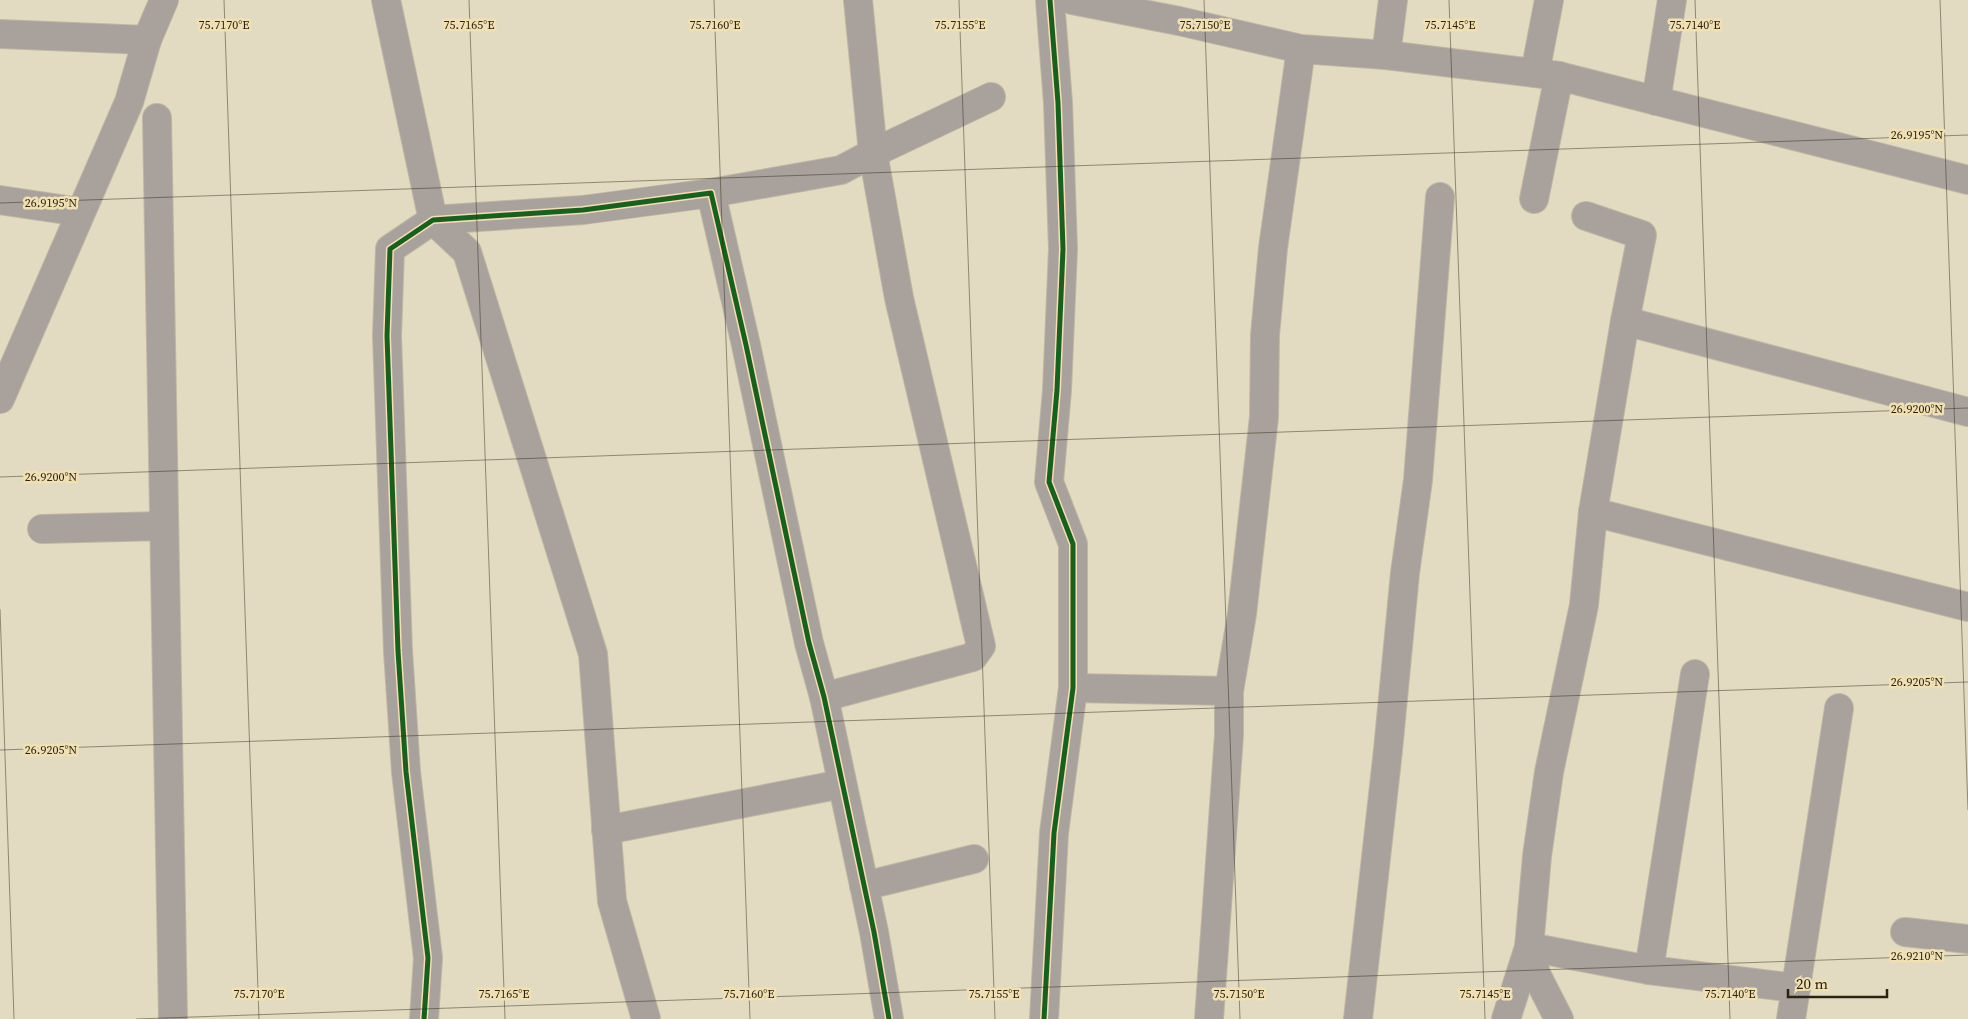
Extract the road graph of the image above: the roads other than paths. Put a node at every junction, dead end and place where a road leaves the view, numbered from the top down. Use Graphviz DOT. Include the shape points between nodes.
graph roads {
  1 [pos="164,0"];
  2 [pos="386,0"];
  3 [pos="858,0"];
  4 [pos="1050,0"];
  5 [pos="1072,0"];
  6 [pos="1393,0"];
  7 [pos="1549,0"];
  8 [pos="1672,0"];
  9 [pos="0,34"];
  10 [pos="147,40"];
  11 [pos="1301,49"];
  12 [pos="1386,56"];
  13 [pos="1547,74"];
  14 [pos="991,97"];
  15 [pos="1656,101"];
  16 [pos="157,118"];
  17 [pos="873,153"];
  18 [pos="1968,180"];
  19 [pos="710,193"];
  20 [pos="1440,197"];
  21 [pos="1534,199"];
  22 [pos="0,200"];
  23 [pos="80,212"];
  24 [pos="1586,216"];
  25 [pos="432,220"];
  26 [pos="1625,321"];
  27 [pos="0,399"];
  28 [pos="1968,412"];
  29 [pos="1593,512"];
  30 [pos="164,526"];
  31 [pos="42,529"];
  32 [pos="1968,607"];
  33 [pos="1695,674"];
  34 [pos="1073,688"];
  35 [pos="1230,691"];
  36 [pos="824,697"];
  37 [pos="1839,708"];
  38 [pos="842,784"];
  39 [pos="606,830"];
  40 [pos="974,859"];
  41 [pos="864,886"];
  42 [pos="1905,932"];
  43 [pos="1968,939"];
  44 [pos="1529,947"];
  45 [pos="1649,970"];
  46 [pos="1796,988"];
  47 [pos="173,1019"];
  48 [pos="424,1019"];
  49 [pos="646,1019"];
  50 [pos="889,1019"];
  51 [pos="1044,1019"];
  52 [pos="1209,1019"];
  53 [pos="1358,1019"];
  54 [pos="1506,1019"];
  55 [pos="1559,1019"];
  56 [pos="1791,1019"];
  1 -- 10 [label="street"];
  2 -- 25 [label="street"];
  3 -- 17 [label="street"];
  4 -- 34 [label="street" via="1058,103 1063,249 1049,482 1073,544"];
  5 -- 11 [label="street"];
  6 -- 12 [label="street"];
  7 -- 13 [label="street"];
  8 -- 15 [label="street"];
  9 -- 10 [label="street"];
  10 -- 23 [label="street" via="129,102"];
  11 -- 12 [label="street"];
  11 -- 35 [label="street" via="1273,248 1265,335 1261,445"];
  12 -- 13 [label="street"];
  13 -- 15 [label="street"];
  13 -- 21 [label="street"];
  14 -- 17 [label="street"];
  15 -- 18 [label="street"];
  16 -- 30 [label="street"];
  17 -- 19 [label="street" via="841,170"];
  17 -- 36 [label="street" via="899,298 981,646 973,657"];
  19 -- 25 [label="street" via="583,210"];
  19 -- 36 [label="street" via="746,345 809,643"];
  20 -- 53 [label="street" via="1418,480 1405,573"];
  22 -- 23 [label="street"];
  23 -- 27 [label="street"];
  24 -- 26 [label="street" via="1642,235"];
  25 -- 39 [label="street" via="467,252 593,654"];
  25 -- 48 [label="street" via="390,249 387,336 398,651 406,772 428,958"];
  26 -- 28 [label="street"];
  26 -- 29 [label="street"];
  29 -- 32 [label="street"];
  29 -- 44 [label="street" via="1584,605 1540,838"];
  30 -- 31 [label="street"];
  30 -- 47 [label="street"];
  33 -- 45 [label="street"];
  34 -- 35 [label="street"];
  34 -- 51 [label="street" via="1054,833"];
  35 -- 52 [label="street"];
  36 -- 38 [label="street"];
  37 -- 46 [label="street"];
  38 -- 39 [label="street"];
  38 -- 41 [label="street"];
  39 -- 49 [label="street" via="612,901"];
  40 -- 41 [label="street"];
  41 -- 50 [label="street"];
  42 -- 43 [label="street"];
  44 -- 45 [label="street"];
  44 -- 54 [label="street"];
  44 -- 55 [label="street" via="1536,974"];
  45 -- 46 [label="street"];
  46 -- 56 [label="street"];
}
